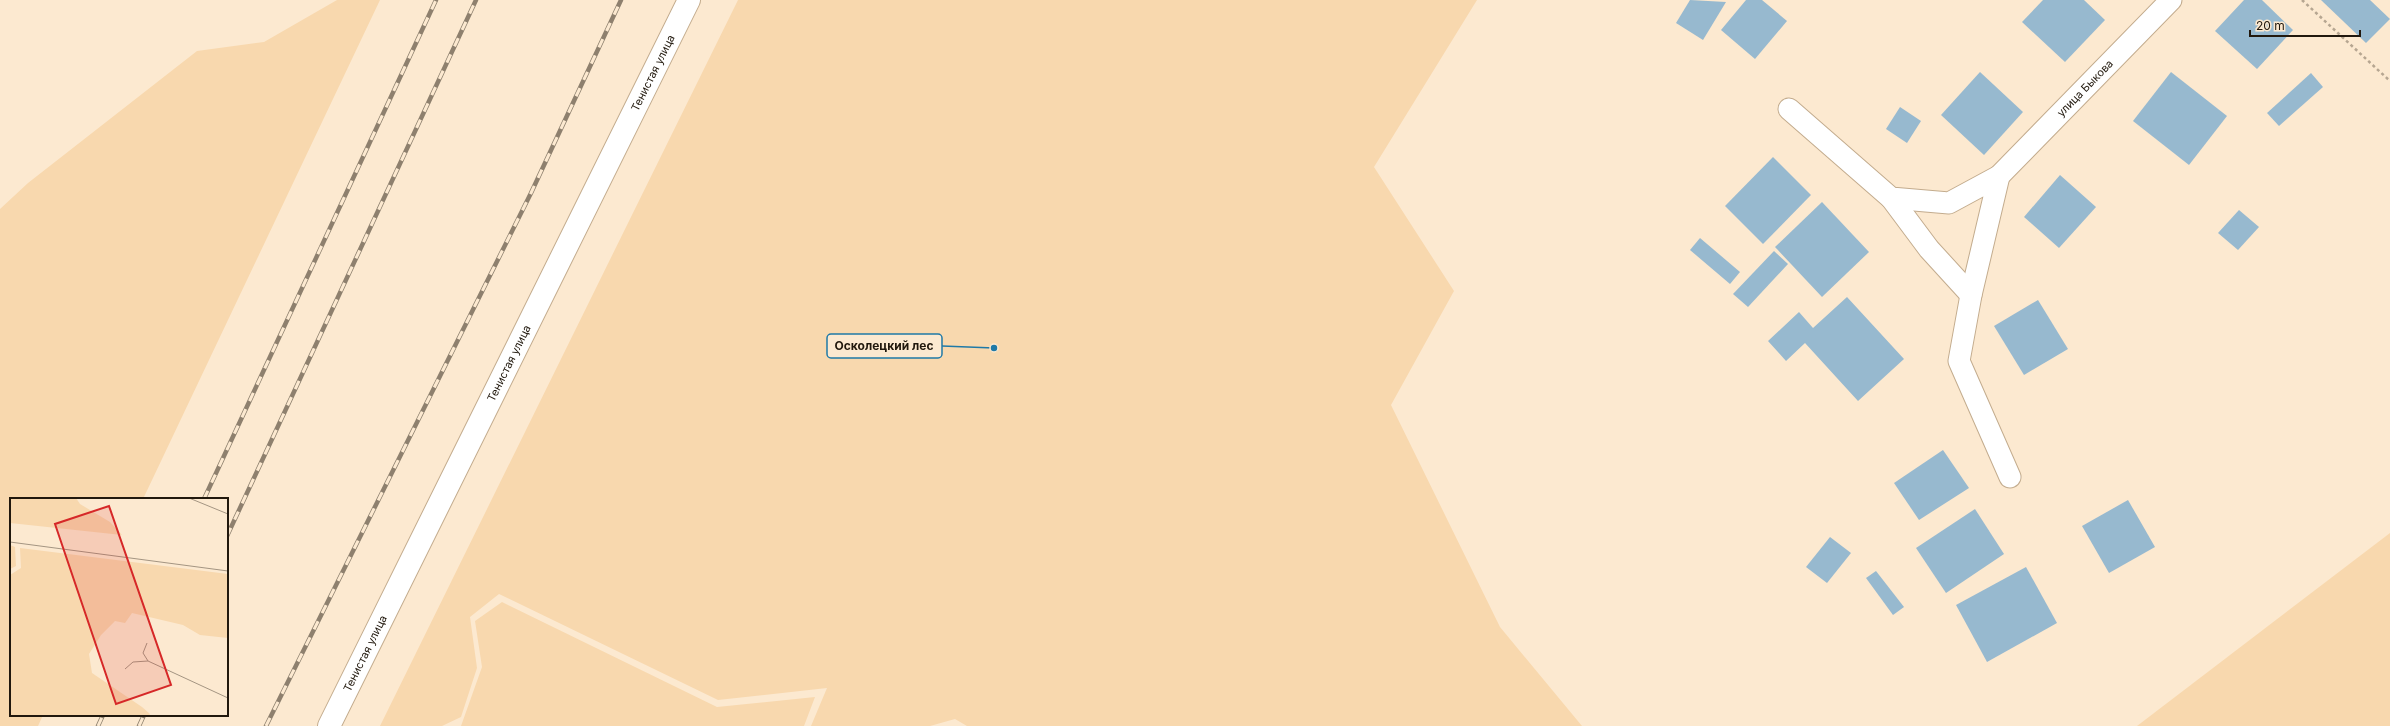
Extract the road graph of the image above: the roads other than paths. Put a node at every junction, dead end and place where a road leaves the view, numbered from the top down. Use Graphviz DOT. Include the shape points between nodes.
graph roads {
  1 [pos="689,0"];
  2 [pos="2171,0"];
  3 [pos="1789,109"];
  4 [pos="1999,176"];
  5 [pos="1891,198"];
  6 [pos="1971,294"];
  7 [pos="2010,477"];
  8 [pos="329,726"];
  1 -- 8 [label="street, Тенистая улица"];
  2 -- 4 [label="lane, улица Быкова"];
  3 -- 5 [label="lane"];
  4 -- 5 [label="lane" via="1949,203"];
  4 -- 6 [label="lane"];
  5 -- 6 [label="lane" via="1929,249"];
  6 -- 7 [label="lane" via="1959,361"];
}
